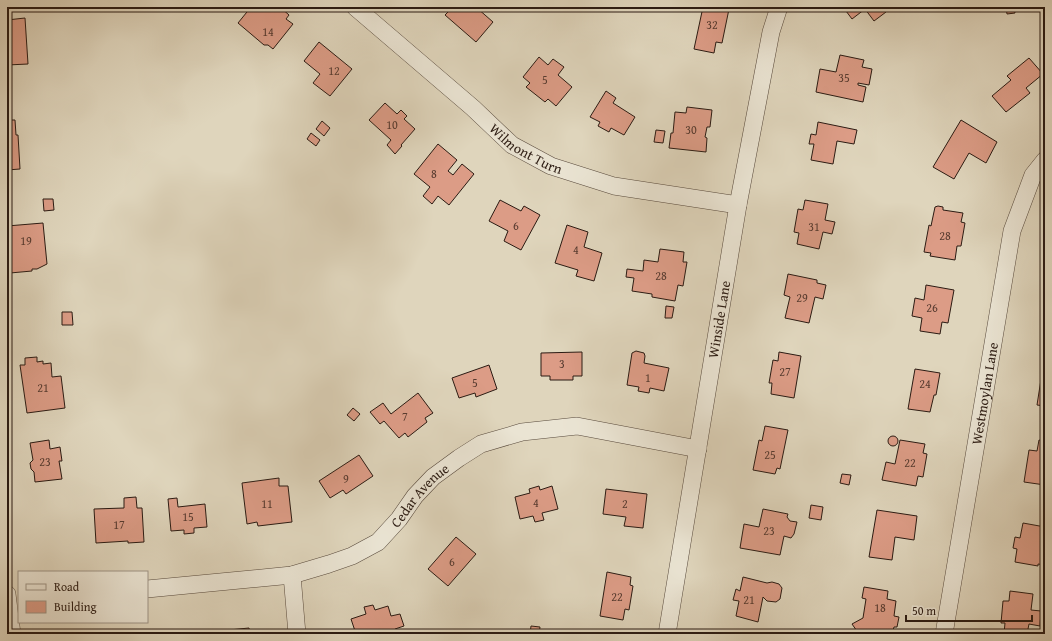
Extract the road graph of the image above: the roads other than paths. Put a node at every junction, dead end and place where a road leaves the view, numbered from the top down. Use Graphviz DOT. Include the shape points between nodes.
graph roads {
  1 [pos="779,7"];
  2 [pos="366,10"];
  3 [pos="1045,160"];
  4 [pos="738,205"];
  5 [pos="698,449"];
  6 [pos="292,575"];
  7 [pos="148,588"];
  8 [pos="10,600"];
  9 [pos="12,634"];
  10 [pos="297,634"];
  11 [pos="667,634"];
  12 [pos="944,634"];
  1 -- 4 [label="street, Winside Lane" via="771,32"];
  2 -- 4 [label="street, Wilmont Turn" via="512,145 551,166 614,186"];
  3 -- 12 [label="street, Westmoylan Lane" via="1032,175 1012,231"];
  4 -- 5 [label="street, Winside Lane"];
  5 -- 6 [label="street, Cedar Avenue" via="577,426 522,432 482,444 433,477 378,542 352,556"];
  5 -- 11 [label="street, Winside Lane"];
  6 -- 7 [label="street, Cedar Avenue"];
  6 -- 10 [label="street"];
  8 -- 9 [label="street"];
}
